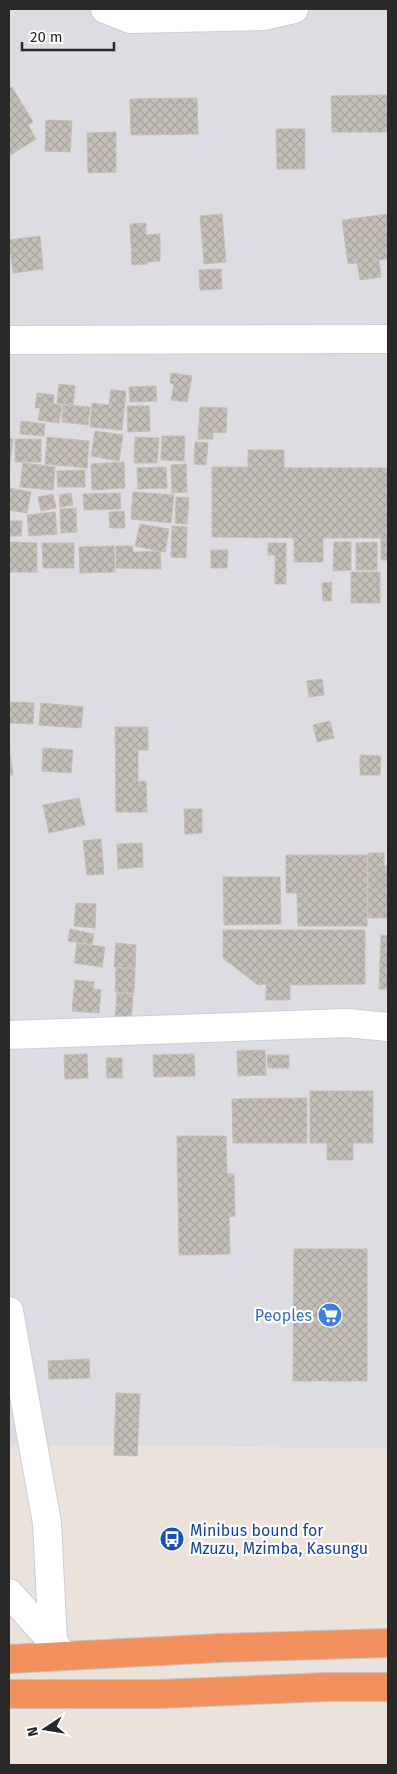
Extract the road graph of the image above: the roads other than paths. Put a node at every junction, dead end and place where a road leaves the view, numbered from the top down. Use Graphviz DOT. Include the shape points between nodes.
graph roads {
  1 [pos="106,9"];
  2 [pos="294,9"];
  3 [pos="388,339"];
  4 [pos="9,340"];
  5 [pos="388,1027"];
  6 [pos="9,1035"];
  7 [pos="9,1311"];
  8 [pos="9,1593"];
  9 [pos="388,1643"];
  10 [pos="58,1649"];
  11 [pos="9,1659"];
  12 [pos="388,1687"];
  13 [pos="9,1694"];
  1 -- 2 [label="street" via="130,19 263,16"];
  3 -- 4 [label="street"];
  5 -- 6 [label="street" via="347,1023"];
  7 -- 10 [label="street" via="47,1523"];
  8 -- 10 [label="street"];
  9 -- 10 [label="highway"];
  10 -- 11 [label="highway"];
  12 -- 13 [label="highway" via="159,1694"];
}
